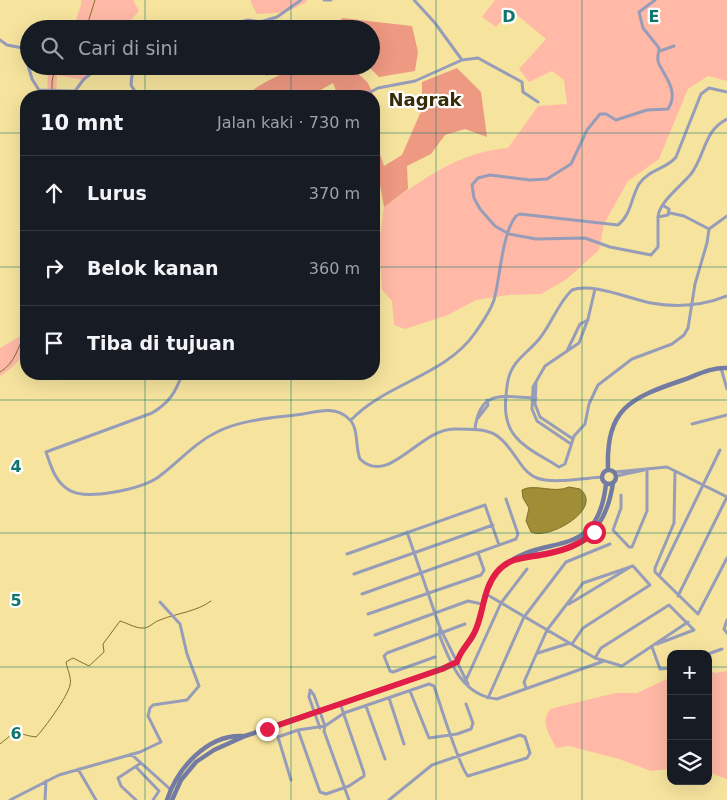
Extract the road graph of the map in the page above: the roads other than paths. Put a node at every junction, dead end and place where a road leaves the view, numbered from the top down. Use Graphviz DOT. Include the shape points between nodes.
graph roads {
  1 [pos="301,0"];
  2 [pos="324,0"];
  3 [pos="331,0"];
  4 [pos="414,0"];
  5 [pos="655,0"];
  6 [pos="263,20"];
  7 [pos="0,40"];
  8 [pos="674,46"];
  9 [pos="20,47"];
  10 [pos="660,50"];
  11 [pos="462,60"];
  12 [pos="31,75"];
  13 [pos="89,75"];
  14 [pos="132,75"];
  15 [pos="39,90"];
  16 [pos="47,90"];
  17 [pos="76,90"];
  18 [pos="134,90"];
  19 [pos="374,90"];
  20 [pos="727,92"];
  21 [pos="538,102"];
  22 [pos="727,119"];
  23 [pos="664,206"];
  24 [pos="670,213"];
  25 [pos="727,216"];
  26 [pos="658,217"];
  27 [pos="709,229"];
  28 [pos="509,234"];
  29 [pos="595,289"];
  30 [pos="727,296"];
  31 [pos="691,306"];
  32 [pos="588,319"];
  33 [pos="566,351"];
  34 [pos="720,367"];
  35 [pos="727,368"];
  36 [pos="180,380"];
  37 [pos="727,389"];
  38 [pos="505,397"];
  39 [pos="534,398"];
  40 [pos="727,415"];
  41 [pos="351,420"];
  42 [pos="692,424"];
  43 [pos="475,429"];
  44 [pos="573,439"];
  45 [pos="571,444"];
  46 [pos="720,450"];
  47 [pos="647,469"];
  48 [pos="608,470"];
  49 [pos="675,471"];
  50 [pos="616,474"];
  51 [pos="602,477"];
  52 [pos="613,483"];
  53 [pos="606,484"];
  54 [pos="702,485"];
  55 [pos="621,494"];
  56 [pos="727,497"];
  57 [pos="506,499"];
  58 [pos="493,525"];
  59 [pos="407,532"];
  60 [pos="610,544"];
  61 [pos="500,545"];
  62 [pos="414,553"];
  63 [pos="478,553"];
  64 [pos="347,554"];
  65 [pos="520,557"];
  66 [pos="727,558"];
  67 [pos="633,566"];
  68 [pos="527,569"];
  69 [pos="421,573"];
  70 [pos="354,574"];
  71 [pos="658,577"];
  72 [pos="428,593"];
  73 [pos="362,594"];
  74 [pos="486,594"];
  75 [pos="678,596"];
  76 [pos="160,602"];
  77 [pos="501,603"];
  78 [pos="482,604"];
  79 [pos="566,606"];
  80 [pos="434,613"];
  81 [pos="368,614"];
  82 [pos="524,617"];
  83 [pos="727,620"];
  84 [pos="688,622"];
  85 [pos="465,624"];
  86 [pos="440,628"];
  87 [pos="547,630"];
  88 [pos="444,632"];
  89 [pos="727,633"];
  90 [pos="439,634"];
  91 [pos="375,635"];
  92 [pos="571,643"];
  93 [pos="652,647"];
  94 [pos="722,649"];
  95 [pos="537,653"];
  96 [pos="712,653"];
  97 [pos="435,657"];
  98 [pos="595,658"];
  99 [pos="604,661"];
  100 [pos="457,662"];
  101 [pos="451,665"];
  102 [pos="667,669"];
  103 [pos="467,678"];
  104 [pos="463,682"];
  105 [pos="469,684"];
  106 [pos="526,688"];
  107 [pos="410,691"];
  108 [pos="389,698"];
  109 [pos="488,698"];
  110 [pos="340,703"];
  111 [pos="466,704"];
  112 [pos="366,706"];
  113 [pos="317,712"];
  114 [pos="344,713"];
  115 [pos="325,726"];
  116 [pos="320,727"];
  117 [pos="298,730"];
  118 [pos="324,731"];
  119 [pos="452,734"];
  120 [pos="404,744"];
  121 [pos="131,753"];
  122 [pos="459,756"];
  123 [pos="385,760"];
  124 [pos="142,763"];
  125 [pos="136,766"];
  126 [pos="78,769"];
  127 [pos="291,780"];
  128 [pos="46,781"];
  129 [pos="345,788"];
  130 [pos="173,790"];
  131 [pos="10,800"];
  132 [pos="45,800"];
  133 [pos="96,800"];
  134 [pos="136,800"];
  135 [pos="153,800"];
  136 [pos="167,800"];
  137 [pos="172,800"];
  138 [pos="349,800"];
  139 [pos="389,800"];
  1 -- 6 [label="street" via="281,16"];
  2 -- 3 [label="street"];
  4 -- 11 [label="street"];
  5 -- 10 [label="street" via="639,12 643,28"];
  7 -- 9 [label="street"];
  8 -- 10 [label="street"];
  10 -- 28 [label="street" via="658,62 672,86 668,109 647,110 616,120 600,114 586,130 571,164 545,180 497,175 481,176 473,181 473,194 480,209 495,226"];
  11 -- 19 [label="street" via="422,78"];
  11 -- 21 [label="street" via="485,60 522,82 523,92"];
  12 -- 15 [label="street"];
  13 -- 17 [label="street"];
  14 -- 18 [label="street"];
  15 -- 16 [label="street"];
  20 -- 28 [label="street" via="709,88 701,94 676,157 649,173 618,225 520,214 514,219"];
  22 -- 23 [label="street" via="714,128 692,173"];
  23 -- 24 [label="street"];
  23 -- 26 [label="street"];
  24 -- 26 [label="street"];
  24 -- 27 [label="street" via="684,216"];
  25 -- 27 [label="street"];
  26 -- 28 [label="street" via="658,247 651,255 585,238 536,239"];
  27 -- 31 [label="street"];
  28 -- 41 [label="street" via="489,311 466,345 432,370 367,406"];
  29 -- 31 [label="street" via="653,304"];
  29 -- 32 [label="street"];
  29 -- 38 [label="street" via="577,288 567,294 541,337 510,372"];
  30 -- 31 [label="street"];
  31 -- 44 [label="street" via="688,328 679,340 632,359 598,385 589,404 585,424"];
  32 -- 33 [label="street" via="580,324"];
  32 -- 33 [label="street" via="579,343"];
  33 -- 39 [label="street" via="545,366 536,383"];
  34 -- 35 [label="street"];
  34 -- 37 [label="street"];
  34 -- 48 [label="street" via="650,391 628,404 610,432"];
  36 -- 41 [label="street" via="176,392 164,406 152,413 46,452 61,484 82,495 137,488 156,479 204,439 235,425 325,410 343,414"];
  38 -- 39 [label="street"];
  38 -- 43 [label="street" via="487,400 478,413"];
  38 -- 45 [label="street" via="507,423 516,439 559,466 562,466"];
  39 -- 44 [label="street" via="540,417"];
  39 -- 45 [label="street" via="532,409 537,421"];
  40 -- 42 [label="street"];
  41 -- 43 [label="street" via="360,459 377,468 393,463 435,432"];
  43 -- 51 [label="street" via="484,429 499,437 537,479"];
  44 -- 45 [label="street"];
  46 -- 54 [label="street"];
  47 -- 49 [label="street" via="667,467"];
  47 -- 50 [label="street"];
  47 -- 55 [label="street" via="647,512 632,548 613,530 621,508"];
  48 -- 50 [label="street"];
  48 -- 51 [label="street"];
  49 -- 54 [label="street"];
  49 -- 71 [label="street" via="675,515 655,568"];
  50 -- 52 [label="street"];
  51 -- 53 [label="street"];
  52 -- 53 [label="street"];
  52 -- 65 [label="street" via="606,514 585,540 567,549"];
  53 -- 65 [label="street" via="600,511 590,528 565,543"];
  54 -- 56 [label="street"];
  54 -- 71 [label="street"];
  56 -- 75 [label="street"];
  57 -- 61 [label="street" via="518,537"];
  58 -- 59 [label="street" via="485,505"];
  58 -- 61 [label="street"];
  58 -- 62 [label="street"];
  59 -- 62 [label="street"];
  59 -- 64 [label="street"];
  60 -- 82 [label="street" via="566,562"];
  61 -- 63 [label="street"];
  62 -- 69 [label="street"];
  62 -- 70 [label="street"];
  63 -- 69 [label="street"];
  63 -- 72 [label="street" via="484,573"];
  65 -- 74 [label="street" via="498,572"];
  66 -- 75 [label="street" via="698,614"];
  67 -- 79 [label="street"];
  67 -- 79 [label="street" via="584,583"];
  67 -- 92 [label="street" via="650,585 583,628"];
  68 -- 77 [label="street"];
  69 -- 72 [label="street"];
  69 -- 73 [label="street"];
  71 -- 75 [label="street"];
  72 -- 80 [label="street"];
  72 -- 81 [label="street"];
  74 -- 77 [label="street"];
  74 -- 78 [label="street"];
  76 -- 121 [label="street" via="180,624 199,686 187,700 153,705 148,716 161,742"];
  77 -- 82 [label="street"];
  77 -- 103 [label="street"];
  78 -- 80 [label="street" via="468,601"];
  78 -- 100 [label="street" via="472,638"];
  79 -- 87 [label="street"];
  80 -- 86 [label="street"];
  80 -- 91 [label="street"];
  82 -- 87 [label="street"];
  82 -- 109 [label="street"];
  83 -- 89 [label="street" via="724,625"];
  84 -- 93 [label="street"];
  84 -- 93 [label="street" via="693,627 691,632"];
  84 -- 98 [label="street" via="669,605 601,648"];
  85 -- 88 [label="street"];
  86 -- 88 [label="street"];
  86 -- 90 [label="street"];
  87 -- 92 [label="street"];
  87 -- 95 [label="street"];
  88 -- 90 [label="street"];
  88 -- 100 [label="street"];
  90 -- 97 [label="street" via="385,654 393,672"];
  90 -- 101 [label="street"];
  92 -- 95 [label="street"];
  92 -- 98 [label="street"];
  93 -- 99 [label="street" via="622,666"];
  93 -- 102 [label="street" via="660,670"];
  94 -- 96 [label="street"];
  95 -- 106 [label="street" via="524,682"];
  98 -- 99 [label="street"];
  99 -- 106 [label="street"];
  100 -- 101 [label="street"];
  100 -- 103 [label="street"];
  101 -- 104 [label="street"];
  101 -- 110 [label="street"];
  103 -- 104 [label="street"];
  103 -- 105 [label="street"];
  104 -- 105 [label="street"];
  105 -- 109 [label="street"];
  106 -- 109 [label="street"];
  107 -- 108 [label="street"];
  107 -- 119 [label="street" via="429,738"];
  107 -- 119 [label="street" via="432,684"];
  108 -- 112 [label="street"];
  108 -- 120 [label="street"];
  110 -- 113 [label="street"];
  110 -- 114 [label="street"];
  111 -- 119 [label="street" via="473,726"];
  112 -- 114 [label="street"];
  112 -- 123 [label="street"];
  113 -- 113 [label="street" via="309,697 310,690"];
  113 -- 115 [label="street"];
  113 -- 116 [label="street"];
  113 -- 130 [label="street" via="245,736 204,755"];
  114 -- 115 [label="street"];
  114 -- 129 [label="street" via="364,776"];
  115 -- 116 [label="street"];
  115 -- 118 [label="street"];
  116 -- 117 [label="street"];
  116 -- 118 [label="street"];
  117 -- 127 [label="street" via="278,737"];
  117 -- 129 [label="street" via="323,794"];
  118 -- 129 [label="street"];
  119 -- 122 [label="street"];
  121 -- 124 [label="street"];
  121 -- 126 [label="street"];
  122 -- 122 [label="street" via="522,735 530,753 527,758 470,776 465,774"];
  122 -- 139 [label="street" via="426,768"];
  124 -- 125 [label="street"];
  124 -- 130 [label="street"];
  125 -- 134 [label="street" via="118,778 121,786"];
  125 -- 135 [label="street" via="159,790"];
  126 -- 128 [label="street"];
  126 -- 133 [label="street"];
  128 -- 131 [label="street"];
  128 -- 132 [label="street"];
  129 -- 138 [label="street"];
  130 -- 136 [label="street"];
  130 -- 137 [label="street"];
}
